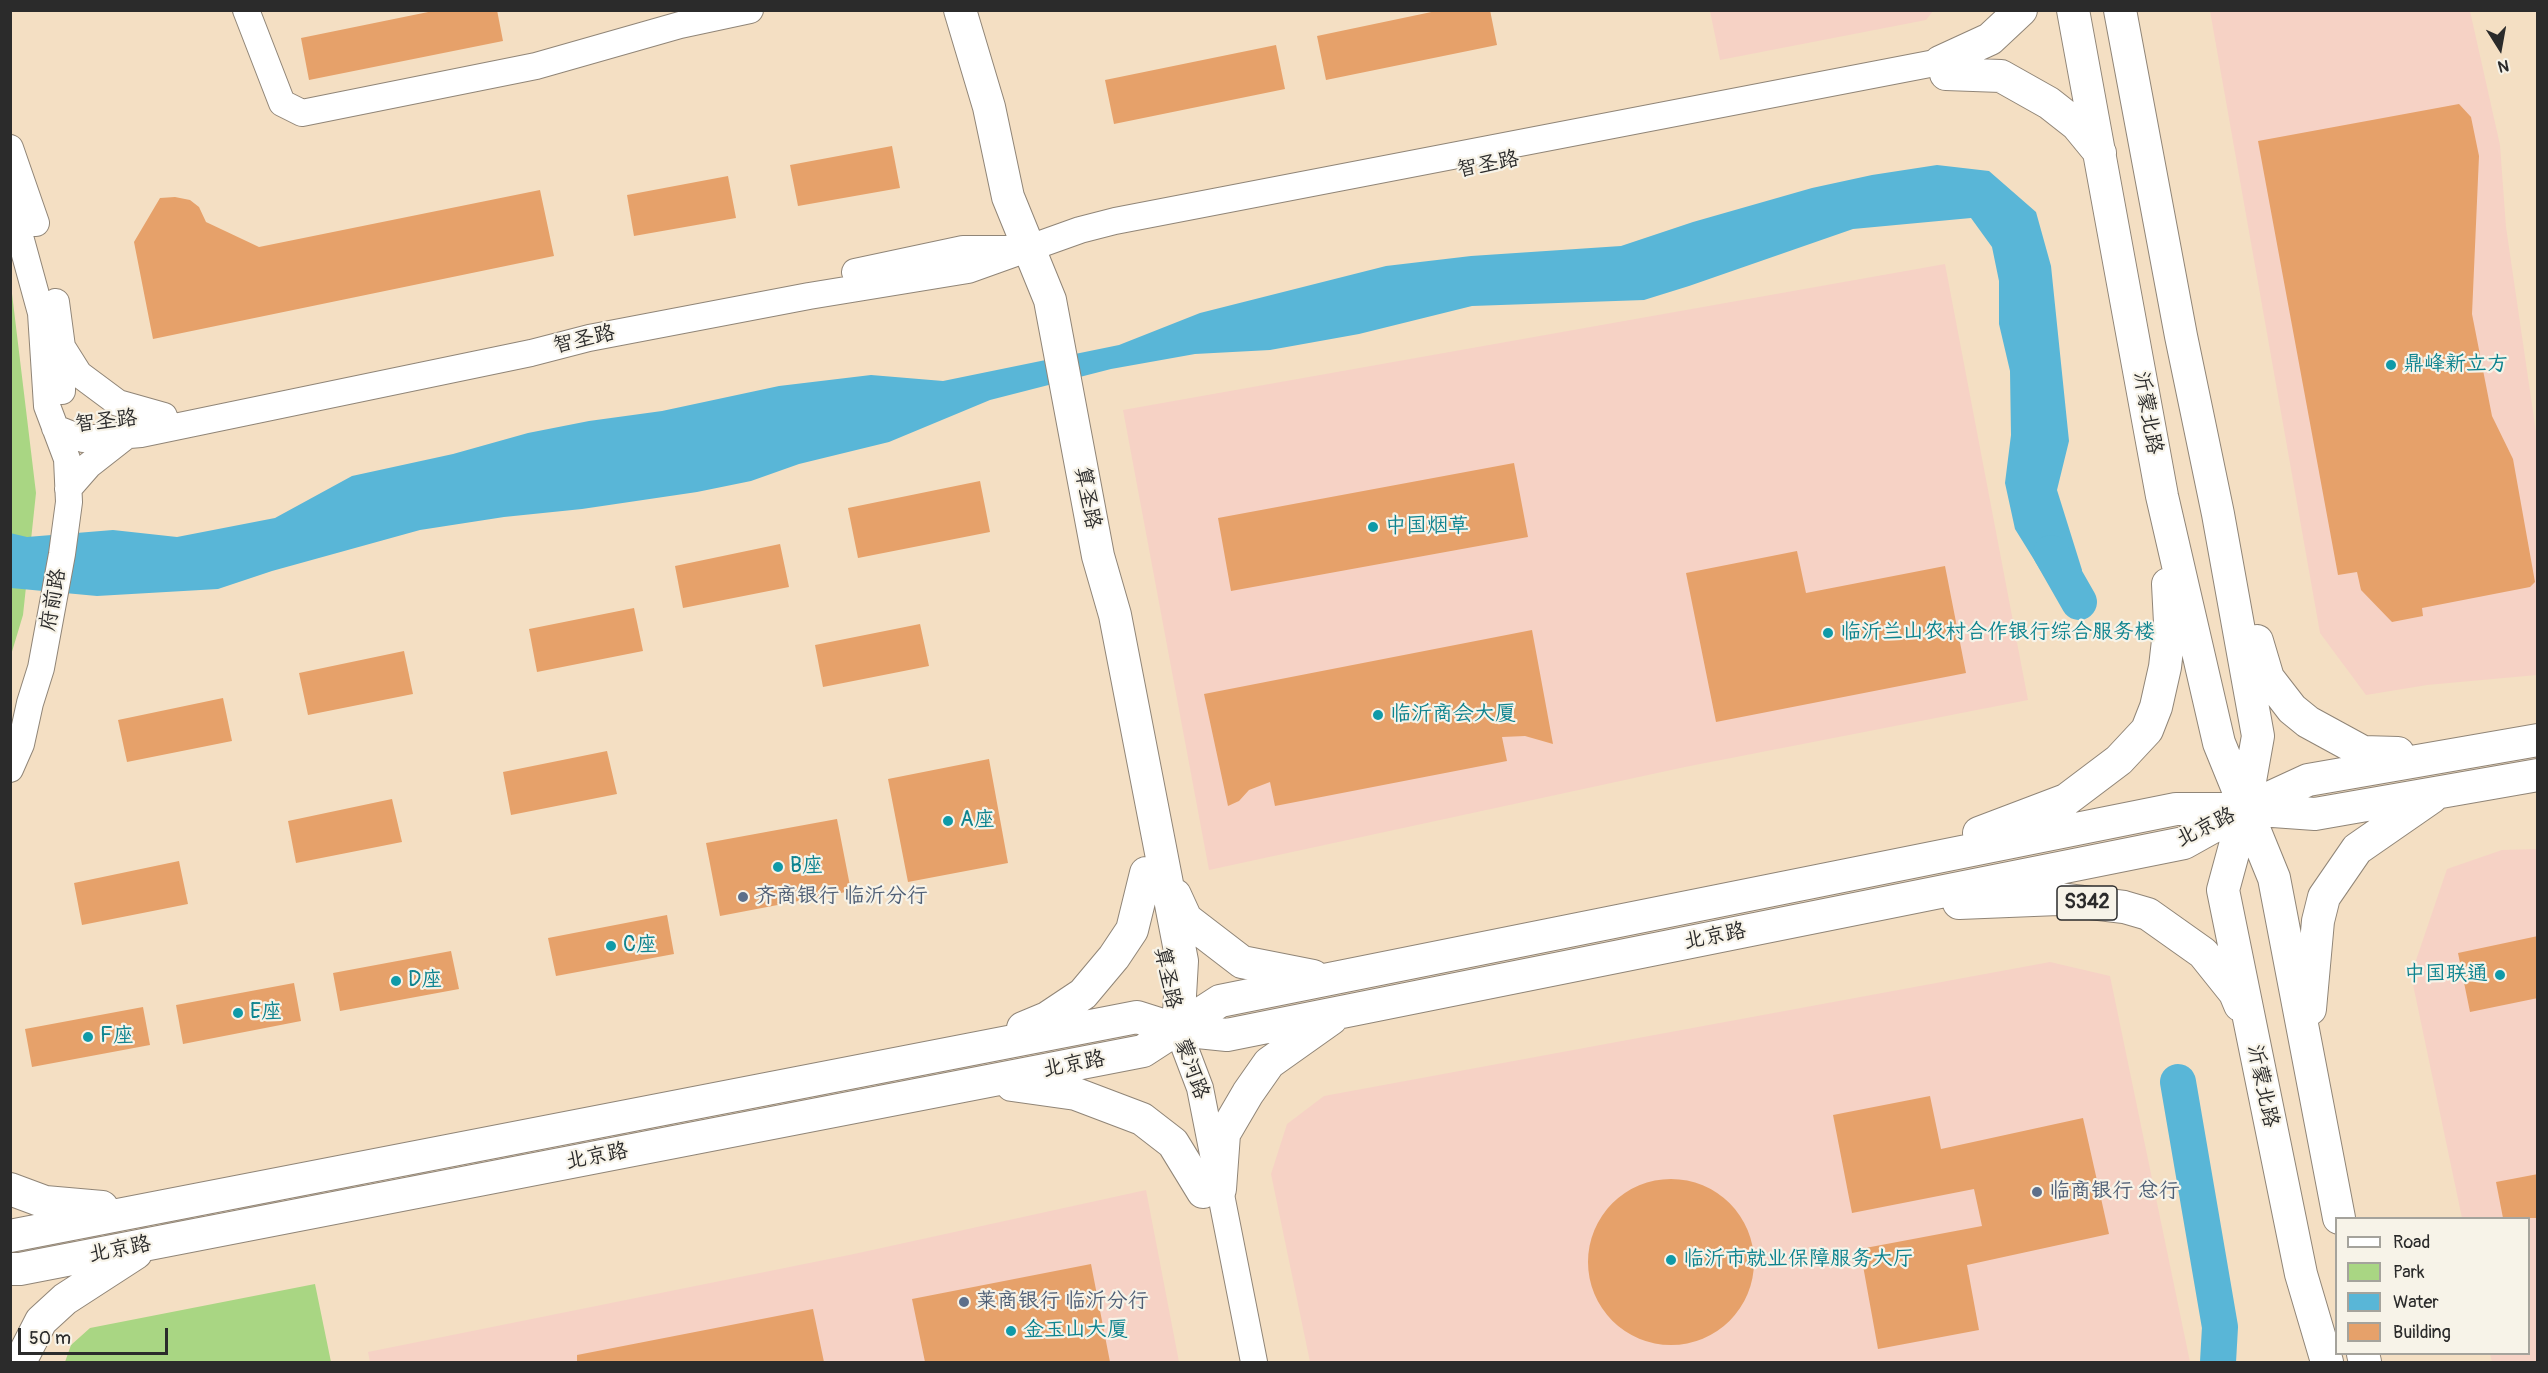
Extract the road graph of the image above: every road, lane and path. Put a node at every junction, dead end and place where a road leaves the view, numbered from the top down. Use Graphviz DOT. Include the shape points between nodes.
graph roads {
  1 [pos="246,10"];
  2 [pos="750,10"];
  3 [pos="960,10"];
  4 [pos="979,10"];
  5 [pos="2021,10"];
  6 [pos="2073,10"];
  7 [pos="2120,10"];
  8 [pos="1943,68"];
  9 [pos="10,148"];
  10 [pos="2100,153"];
  11 [pos="10,200"];
  12 [pos="1030,249"];
  13 [pos="62,347"];
  14 [pos="164,416"];
  15 [pos="55,428"];
  16 [pos="126,436"];
  17 [pos="2162,496"];
  18 [pos="63,497"];
  19 [pos="2218,514"];
  20 [pos="32,666"];
  21 [pos="10,712"];
  22 [pos="2538,740"];
  23 [pos="2453,754"];
  24 [pos="10,769"];
  25 [pos="2538,775"];
  26 [pos="2440,792"];
  27 [pos="2245,809"];
  28 [pos="1890,866"];
  29 [pos="1155,870"];
  30 [pos="1865,907"];
  31 [pos="1328,979"];
  32 [pos="1340,1012"];
  33 [pos="1178,1029"];
  34 [pos="2251,1032"];
  35 [pos="2307,1045"];
  36 [pos="976,1048"];
  37 [pos="987,1082"];
  38 [pos="10,1190"];
  39 [pos="1212,1191"];
  40 [pos="139,1211"];
  41 [pos="2339,1217"];
  42 [pos="10,1236"];
  43 [pos="148,1244"];
  44 [pos="10,1269"];
  45 [pos="20,1362"];
  46 [pos="1236,1362"];
  47 [pos="1254,1362"];
  48 [pos="2326,1362"];
  1 -- 2 [label="street" via="282,103 302,113 536,66 680,25"];
  3 -- 12 [label="main road, 算圣路" via="989,107 1008,197"];
  4 -- 12 [label="main road, 算圣路" via="1007,102 1027,194"];
  5 -- 8 [label="main road" via="1990,39"];
  6 -- 10 [label="main road, 沂蒙北路"];
  7 -- 19 [label="main road, 沂蒙北路"];
  8 -- 10 [label="main road" via="2001,76 2049,103 2077,125"];
  8 -- 12 [label="street, 智圣路" via="1082,243"];
  9 -- 13 [label="street, 府前路" via="47,265"];
  10 -- 17 [label="main road, 沂蒙北路"];
  11 -- 15 [label="street, 府前路" via="41,313 46,406"];
  12 -- 14 [label="street, 智圣路" via="963,249 528,336"];
  12 -- 16 [label="street, 智圣路" via="968,270 589,338"];
  12 -- 29 [label="main road, 算圣路" via="1031,303 1048,340 1080,560"];
  13 -- 14 [label="street" via="79,374 118,403"];
  13 -- 15 [label="street, 府前路" via="62,405"];
  14 -- 15 [label="street, 智圣路"];
  15 -- 16 [label="street, 智圣路" via="82,439"];
  15 -- 18 [label="street, 府前路" via="50,461"];
  16 -- 18 [label="street" via="88,465"];
  17 -- 27 [label="main road, 沂蒙北路" via="2219,743"];
  17 -- 28 [label="main road" via="2170,623 2160,689 2147,730 2119,760 2066,800"];
  18 -- 20 [label="street, 府前路" via="62,554"];
  19 -- 23 [label="main road" via="2268,678 2292,709 2363,752"];
  19 -- 27 [label="main road, 沂蒙北路" via="2258,736"];
  20 -- 21 [label="street, 府前路"];
  20 -- 24 [label="street, 府前路" via="30,703 21,744"];
  22 -- 23 [label="main road, 北京路"];
  23 -- 27 [label="main road, 北京路" via="2308,780"];
  25 -- 26 [label="main road, 北京路"];
  26 -- 27 [label="main road, 北京路" via="2315,814"];
  26 -- 35 [label="main road" via="2357,849 2324,897 2318,921"];
  27 -- 28 [label="main road, 北京路" via="2176,809"];
  27 -- 30 [label="main road, 北京路" via="2184,843"];
  27 -- 34 [label="main road, 沂蒙北路" via="2223,890"];
  27 -- 35 [label="main road, 沂蒙北路" via="2274,878"];
  28 -- 31 [label="main road, 北京路"];
  29 -- 31 [label="main road" via="1186,919 1242,962"];
  29 -- 33 [label="main road, 算圣路"];
  29 -- 36 [label="main road" via="1132,930 1083,994 1047,1018"];
  30 -- 32 [label="main road, 北京路"];
  30 -- 34 [label="main road, S342" via="2058,899 2148,914 2203,953 2235,993"];
  31 -- 33 [label="main road, 北京路" via="1220,1001"];
  32 -- 33 [label="main road, 北京路" via="1227,1035"];
  32 -- 39 [label="main road" via="1269,1063 1224,1134"];
  33 -- 36 [label="main road, 北京路" via="1137,1017"];
  33 -- 37 [label="main road, 北京路" via="1143,1051"];
  33 -- 39 [label="street, 蒙河路" via="1184,1092"];
  34 -- 48 [label="main road, 沂蒙北路" via="2301,1274"];
  35 -- 41 [label="main road, 沂蒙北路"];
  36 -- 40 [label="main road, 北京路"];
  37 -- 39 [label="main road" via="1076,1094 1142,1119 1173,1143"];
  37 -- 43 [label="main road, 北京路"];
  38 -- 40 [label="main road" via="45,1202"];
  39 -- 46 [label="street, 蒙河路"];
  39 -- 47 [label="street, 蒙河路"];
  40 -- 42 [label="main road, 北京路"];
  43 -- 44 [label="main road, 北京路"];
  43 -- 45 [label="main road" via="57,1306 41,1321"];
}
